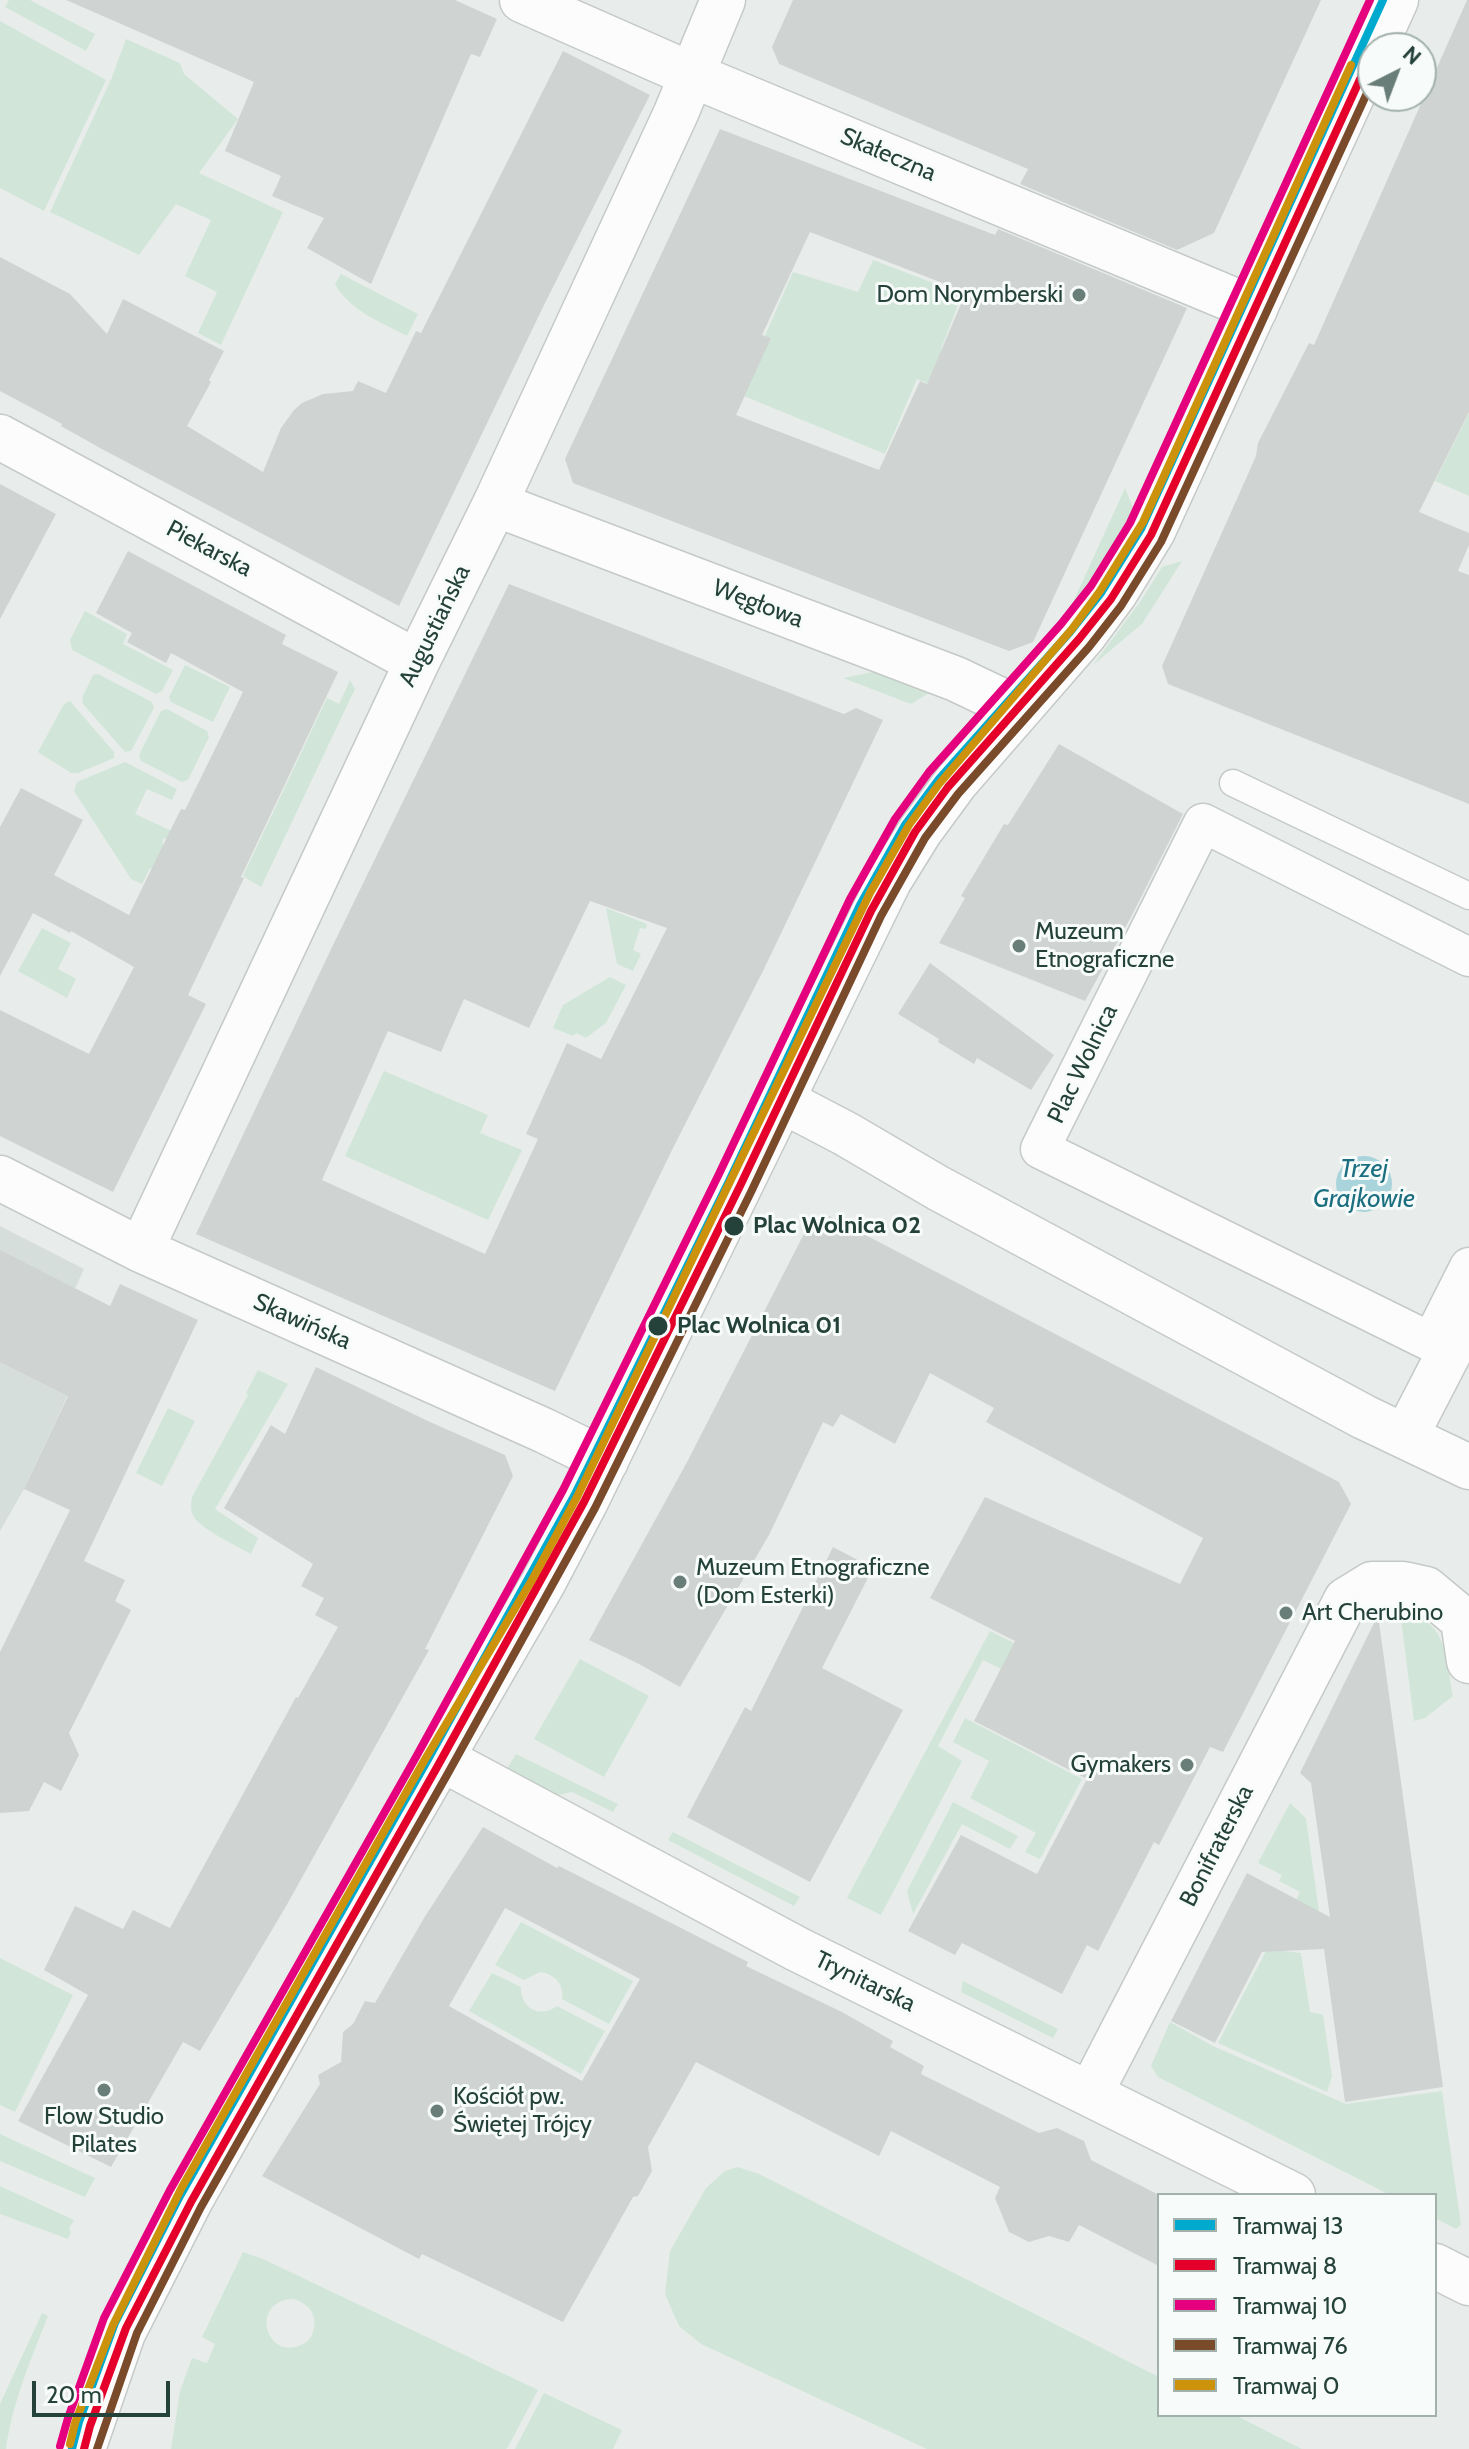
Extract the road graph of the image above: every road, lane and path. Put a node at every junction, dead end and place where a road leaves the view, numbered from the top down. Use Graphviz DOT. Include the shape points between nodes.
graph roads {
  1 [pos="522,0"];
  2 [pos="723,0"];
  3 [pos="1396,0"];
  4 [pos="692,75"];
  5 [pos="1255,309"];
  6 [pos="0,437"];
  7 [pos="495,504"];
  8 [pos="417,662"];
  9 [pos="1019,709"];
  10 [pos="1233,783"];
  11 [pos="1469,896"];
  12 [pos="1469,957"];
  13 [pos="781,1100"];
  14 [pos="0,1178"];
  15 [pos="141,1250"];
  16 [pos="1469,1267"];
  17 [pos="1469,1314"];
  18 [pos="1406,1436"];
  19 [pos="606,1461"];
  20 [pos="1469,1467"];
  21 [pos="1469,1661"];
  22 [pos="442,1759"];
  23 [pos="1090,2094"];
  24 [pos="1289,2193"];
  25 [pos="1437,2267"];
  26 [pos="1469,2283"];
  27 [pos="83,2449"];
  1 -- 4 [label="street, Skałeczna"];
  2 -- 4 [label="street, Augustiańska"];
  3 -- 5 [label="street"];
  4 -- 5 [label="street, Skałeczna"];
  4 -- 7 [label="street, Augustiańska"];
  5 -- 9 [label="street" via="1153,531 1084,635"];
  6 -- 8 [label="street, Piekarska"];
  7 -- 8 [label="street, Augustiańska"];
  7 -- 9 [label="street, Węgłowa" via="956,679"];
  8 -- 15 [label="street, Augustiańska"];
  9 -- 13 [label="street" via="956,782 906,852"];
  10 -- 11 [label="lane"];
  12 -- 16 [label="street, Plac Wolnica" via="1203,823 1040,1149 1431,1342"];
  13 -- 18 [label="street"];
  13 -- 19 [label="street"];
  14 -- 15 [label="street, Skawińska"];
  15 -- 19 [label="street, Skawińska"];
  17 -- 18 [label="street"];
  18 -- 20 [label="street"];
  19 -- 22 [label="street"];
  21 -- 23 [label="street, Bonifraterska" via="1463,1620 1426,1589 1372,1584 1346,1600"];
  22 -- 23 [label="street, Trynitarska" via="797,1949"];
  22 -- 27 [label="street" via="172,2235 123,2333"];
  23 -- 24 [label="street, Trynitarska"];
  25 -- 26 [label="street"];
}
